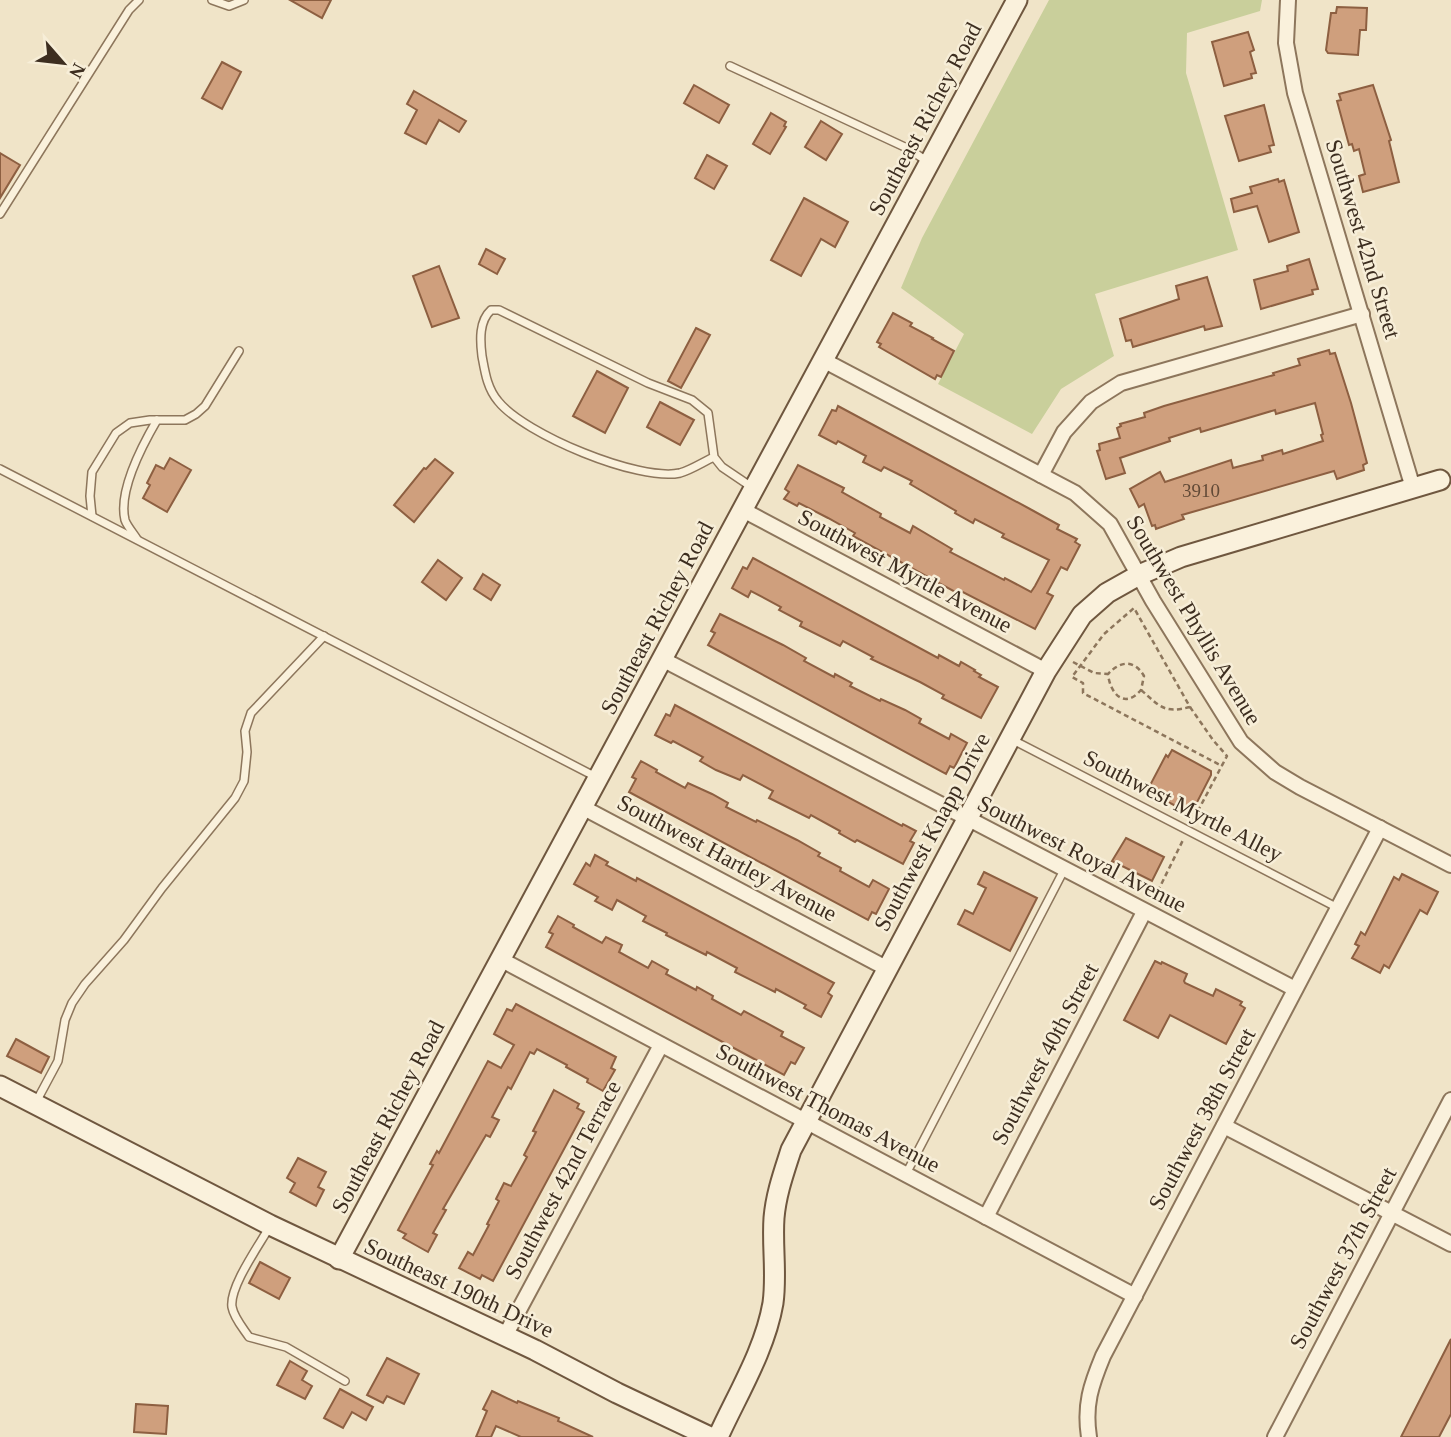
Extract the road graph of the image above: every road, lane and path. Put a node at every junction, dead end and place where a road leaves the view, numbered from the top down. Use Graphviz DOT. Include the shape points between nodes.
graph roads {
  1 [pos="139,0"];
  2 [pos="212,0"];
  3 [pos="244,0"];
  4 [pos="1017,0"];
  5 [pos="1288,0"];
  6 [pos="730,66"];
  7 [pos="929,163"];
  8 [pos="0,214"];
  9 [pos="1362,314"];
  10 [pos="239,351"];
  11 [pos="823,360"];
  12 [pos="157,420"];
  13 [pos="714,457"];
  14 [pos="0,468"];
  15 [pos="1041,475"];
  16 [pos="1440,480"];
  17 [pos="1413,488"];
  18 [pos="754,489"];
  19 [pos="743,510"];
  20 [pos="92,516"];
  21 [pos="138,540"];
  22 [pos="1139,575"];
  23 [pos="324,636"];
  24 [pos="662,659"];
  25 [pos="1070,660"];
  26 [pos="1079,665"];
  27 [pos="1046,671"];
  28 [pos="1108,674"];
  29 [pos="1141,690"];
  30 [pos="1190,707"];
  31 [pos="1010,738"];
  32 [pos="1227,756"];
  33 [pos="1222,766"];
  34 [pos="598,778"];
  35 [pos="582,807"];
  36 [pos="966,820"];
  37 [pos="1380,828"];
  38 [pos="1451,865"];
  39 [pos="1064,870"];
  40 [pos="1338,908"];
  41 [pos="1144,912"];
  42 [pos="500,959"];
  43 [pos="886,968"];
  44 [pos="1295,989"];
  45 [pos="661,1045"];
  46 [pos="0,1086"];
  47 [pos="1451,1100"];
  48 [pos="35,1104"];
  49 [pos="804,1121"];
  50 [pos="1224,1126"];
  51 [pos="906,1175"];
  52 [pos="1391,1213"];
  53 [pos="986,1217"];
  54 [pos="270,1225"];
  55 [pos="1451,1244"];
  56 [pos="339,1259"];
  57 [pos="1135,1296"];
  58 [pos="505,1336"];
  59 [pos="345,1381"];
  60 [pos="710,1437"];
  61 [pos="718,1437"];
  62 [pos="1089,1437"];
  63 [pos="1275,1437"];
  1 -- 8 [label="lane"];
  2 -- 3 [label="lane" via="229,6"];
  4 -- 7 [label="main road, Southeast Richey Road"];
  5 -- 9 [label="street, Southwest 42nd Street" via="1286,43 1295,93"];
  6 -- 7 [label="lane" via="909,149"];
  7 -- 11 [label="main road, Southeast Richey Road"];
  9 -- 15 [label="street" via="1121,383 1091,402 1064,432"];
  9 -- 17 [label="street, Southwest 42nd Street"];
  10 -- 12 [label="lane" via="196,414 186,420"];
  11 -- 15 [label="street, Southwest Phyllis Avenue"];
  11 -- 18 [label="main road, Southeast Richey Road"];
  12 -- 20 [label="lane" via="130,423 116,433 92,472"];
  12 -- 21 [label="lane" via="131,471 126,497 125,520"];
  13 -- 13 [label="lane" via="708,413 692,400 499,310 485,315 481,350 488,383 498,401 545,437 606,461 659,474 680,473"];
  13 -- 18 [label="lane"];
  14 -- 20 [label="lane"];
  15 -- 22 [label="street, Southwest Phyllis Avenue" via="1075,493 1110,524"];
  16 -- 17 [label="main road, Southwest Knapp Drive"];
  17 -- 22 [label="main road, Southwest Knapp Drive" via="1181,557"];
  18 -- 19 [label="main road, Southeast Richey Road"];
  19 -- 24 [label="main road, Southeast Richey Road"];
  19 -- 27 [label="street, Southwest Myrtle Avenue"];
  20 -- 21 [label="lane"];
  21 -- 23 [label="lane"];
  22 -- 27 [label="main road, Southwest Knapp Drive" via="1107,593 1082,615"];
  22 -- 37 [label="street, Southwest Phyllis Avenue" via="1241,743 1275,772"];
  23 -- 34 [label="lane"];
  23 -- 48 [label="lane" via="251,713 245,731 244,781 235,798 72,1003 58,1061"];
  24 -- 34 [label="main road, Southeast Richey Road"];
  24 -- 36 [label="street, Southwest Royal Avenue"];
  25 -- 26 [label="path"];
  26 -- 28 [label="path"];
  26 -- 30 [label="path" via="1104,634 1134,608"];
  26 -- 33 [label="path" via="1072,677 1083,683 1083,693"];
  27 -- 31 [label="main road, Southwest Knapp Drive"];
  28 -- 29 [label="path" via="1110,687 1118,696 1129,698"];
  28 -- 29 [label="path" via="1121,663 1129,663 1144,676"];
  29 -- 30 [label="path" via="1169,710"];
  30 -- 32 [label="path"];
  31 -- 36 [label="main road, Southwest Knapp Drive"];
  31 -- 40 [label="lane, Southwest Myrtle Alley"];
  34 -- 35 [label="main road, Southeast Richey Road"];
  35 -- 42 [label="main road, Southeast Richey Road"];
  35 -- 43 [label="street, Southwest Hartley Avenue"];
  36 -- 39 [label="street, Southwest Royal Avenue"];
  36 -- 43 [label="main road, Southwest Knapp Drive"];
  37 -- 38 [label="street, Southwest Phyllis Avenue"];
  37 -- 40 [label="street, Southwest 38th Street"];
  39 -- 41 [label="street, Southwest Royal Avenue"];
  39 -- 51 [label="lane"];
  40 -- 44 [label="street, Southwest 38th Street"];
  41 -- 44 [label="street, Southwest Royal Avenue"];
  41 -- 53 [label="street, Southwest 40th Street"];
  42 -- 45 [label="street, Southwest Thomas Avenue"];
  42 -- 56 [label="main road, Southeast Richey Road"];
  43 -- 49 [label="main road, Southwest Knapp Drive"];
  44 -- 50 [label="street, Southwest 38th Street"];
  45 -- 49 [label="street, Southwest Thomas Avenue"];
  45 -- 58 [label="street, Southwest 42nd Terrace"];
  46 -- 48 [label="main road, Southeast 190th Drive"];
  47 -- 52 [label="street, Southwest 37th Street"];
  48 -- 54 [label="main road, Southeast 190th Drive"];
  49 -- 51 [label="street, Southwest Thomas Avenue"];
  49 -- 61 [label="main road, Southwest Knapp Drive" via="778,1192 769,1321"];
  50 -- 52 [label="street"];
  50 -- 57 [label="street, Southwest 38th Street"];
  51 -- 53 [label="street, Southwest Thomas Avenue"];
  52 -- 55 [label="street"];
  52 -- 63 [label="street, Southwest 37th Street"];
  53 -- 57 [label="street, Southwest Thomas Avenue"];
  54 -- 56 [label="main road, Southeast 190th Drive"];
  54 -- 59 [label="lane" via="233,1292 236,1317 249,1337 286,1347"];
  56 -- 58 [label="main road, Southeast 190th Drive"];
  57 -- 62 [label="street, Southwest 38th Street" via="1091,1383 1086,1416"];
  58 -- 60 [label="main road, Southeast 190th Drive"];
}
